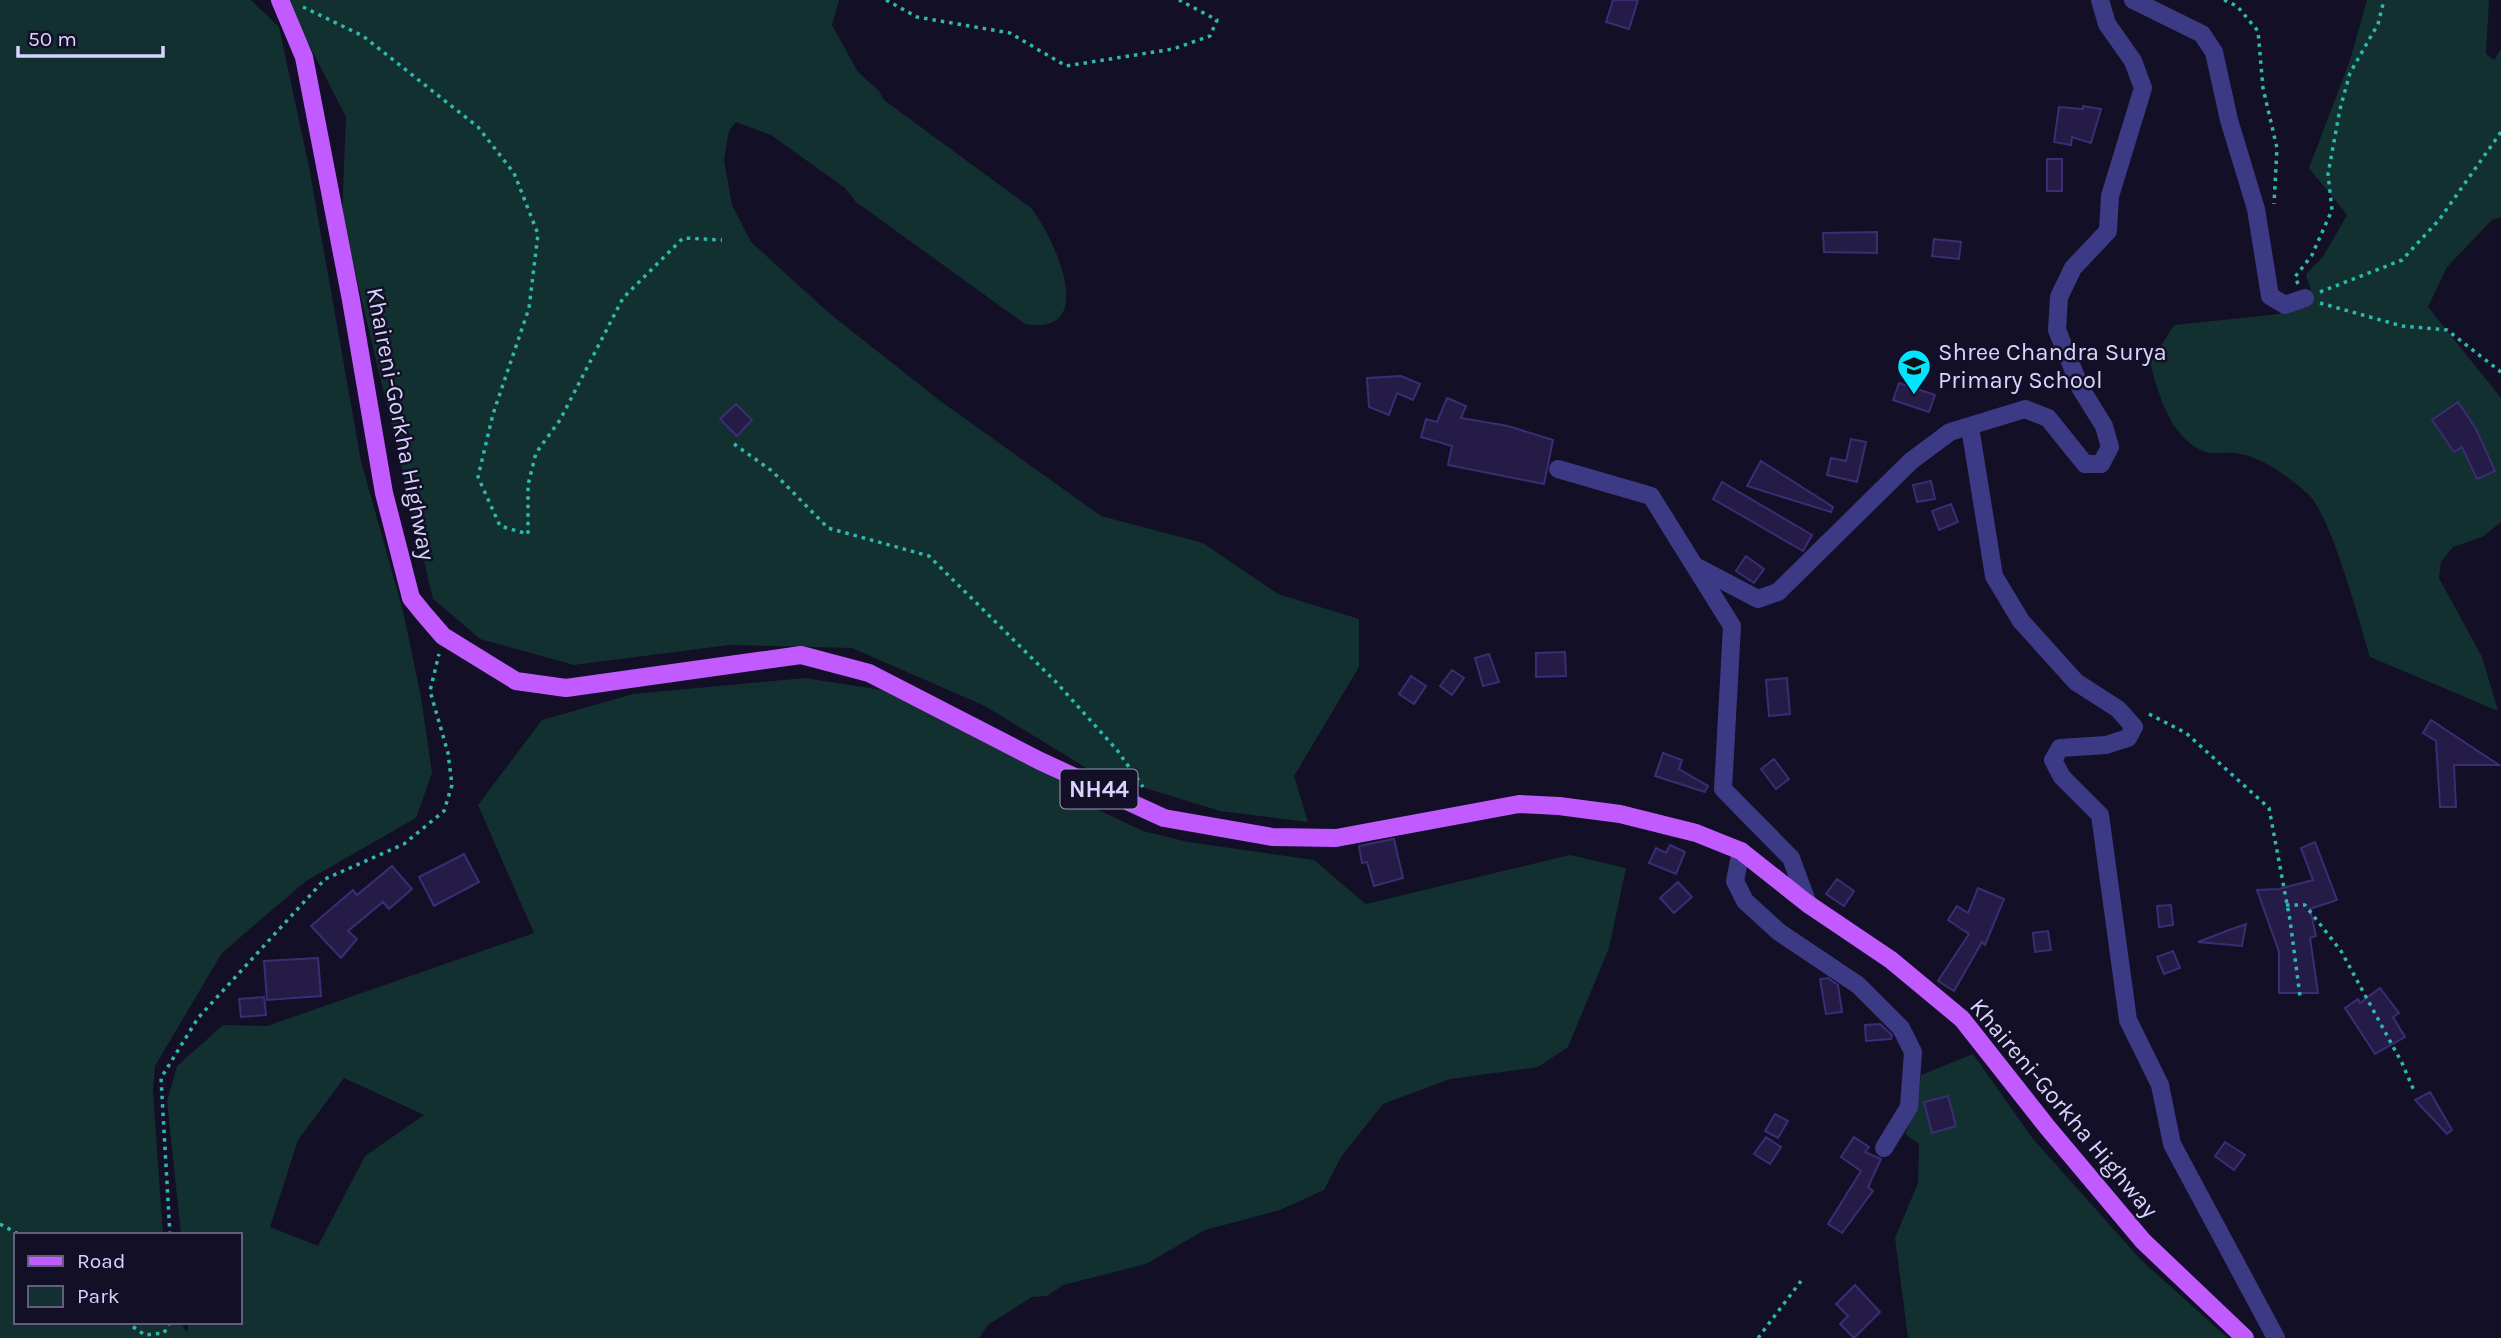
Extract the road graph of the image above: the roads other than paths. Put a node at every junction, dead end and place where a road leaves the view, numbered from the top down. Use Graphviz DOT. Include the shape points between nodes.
graph roads {
  1 [pos="280,0"];
  2 [pos="2100,0"];
  3 [pos="2133,0"];
  4 [pos="2305,298"];
  5 [pos="1970,427"];
  6 [pos="1558,469"];
  7 [pos="1697,567"];
  8 [pos="1741,851"];
  9 [pos="1808,904"];
  10 [pos="1884,1149"];
  11 [pos="2245,1338"];
  12 [pos="2276,1338"];
  1 -- 8 [label="main road, Khaireni-Gorkha Highway / NH44" via="304,57 384,493 411,598 443,636 516,681 566,688 801,655 869,673 1040,761 1164,818 1272,837 1336,838 1518,804 1559,806 1620,814 1696,832"];
  2 -- 5 [label="street" via="2107,24 2133,61 2143,88 2110,196 2108,231 2073,268 2059,297 2057,330 2110,447 2101,464 2085,464 2048,418 2025,409"];
  3 -- 4 [label="street" via="2202,34 2214,52 2256,209 2270,296 2286,305"];
  5 -- 7 [label="street" via="1951,432 1911,461 1779,592 1758,599"];
  5 -- 12 [label="street" via="1994,576 2021,621 2076,682 2118,709 2134,727 2128,738 2117,742 2060,748 2053,760 2062,777 2100,815 2128,1020 2160,1085 2172,1144"];
  6 -- 7 [label="street" via="1651,496"];
  7 -- 9 [label="street" via="1732,626 1723,789 1791,858"];
  8 -- 9 [label="main road, Khaireni-Gorkha Highway / NH44"];
  8 -- 10 [label="street" via="1735,881 1745,901 1779,932 1858,985 1901,1028 1913,1052 1909,1107"];
  9 -- 11 [label="main road, Khaireni-Gorkha Highway / NH44" via="1891,960 1962,1019 2143,1241"];
}
